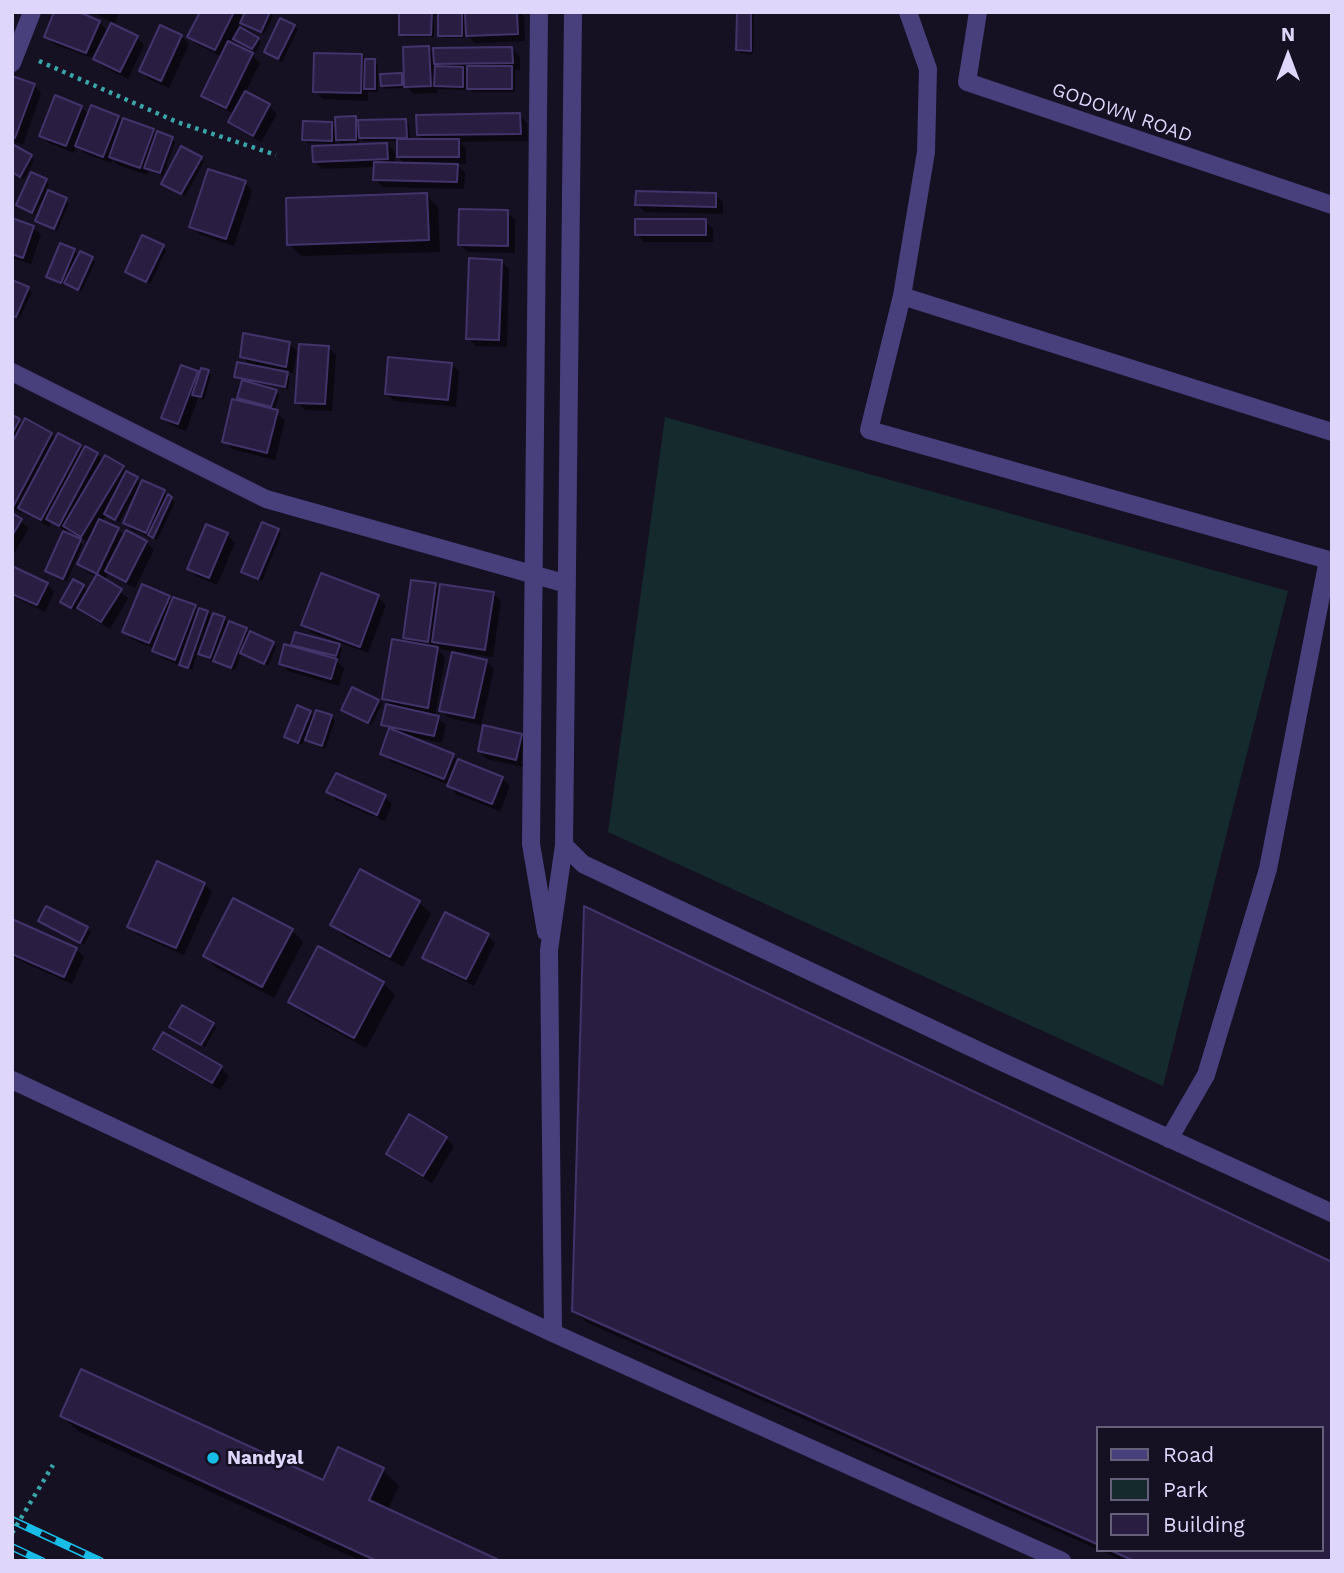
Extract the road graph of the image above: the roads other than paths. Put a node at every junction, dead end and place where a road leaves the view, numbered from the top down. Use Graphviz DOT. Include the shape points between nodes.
graph roads {
  1 [pos="32,12"];
  2 [pos="539,12"];
  3 [pos="573,12"];
  4 [pos="908,12"];
  5 [pos="978,12"];
  6 [pos="15,57"];
  7 [pos="1332,205"];
  8 [pos="902,296"];
  9 [pos="12,372"];
  10 [pos="1332,432"];
  11 [pos="1330,561"];
  12 [pos="534,575"];
  13 [pos="567,584"];
  14 [pos="564,845"];
  15 [pos="549,950"];
  16 [pos="12,1080"];
  17 [pos="1169,1139"];
  18 [pos="1332,1213"];
  19 [pos="553,1333"];
  20 [pos="1062,1561"];
  1 -- 6 [label="street"];
  2 -- 12 [label="street"];
  3 -- 13 [label="street"];
  4 -- 8 [label="street" via="928,69 926,152"];
  5 -- 7 [label="street, GODOWN ROAD" via="967,82"];
  8 -- 10 [label="street"];
  8 -- 11 [label="street" via="869,430"];
  9 -- 12 [label="street" via="266,499"];
  11 -- 17 [label="street" via="1268,869 1206,1075"];
  12 -- 13 [label="street"];
  12 -- 15 [label="street" via="531,844"];
  13 -- 14 [label="street"];
  14 -- 15 [label="street"];
  14 -- 17 [label="street" via="583,864"];
  15 -- 19 [label="street"];
  16 -- 19 [label="street"];
  17 -- 18 [label="street"];
  19 -- 20 [label="street"];
}
